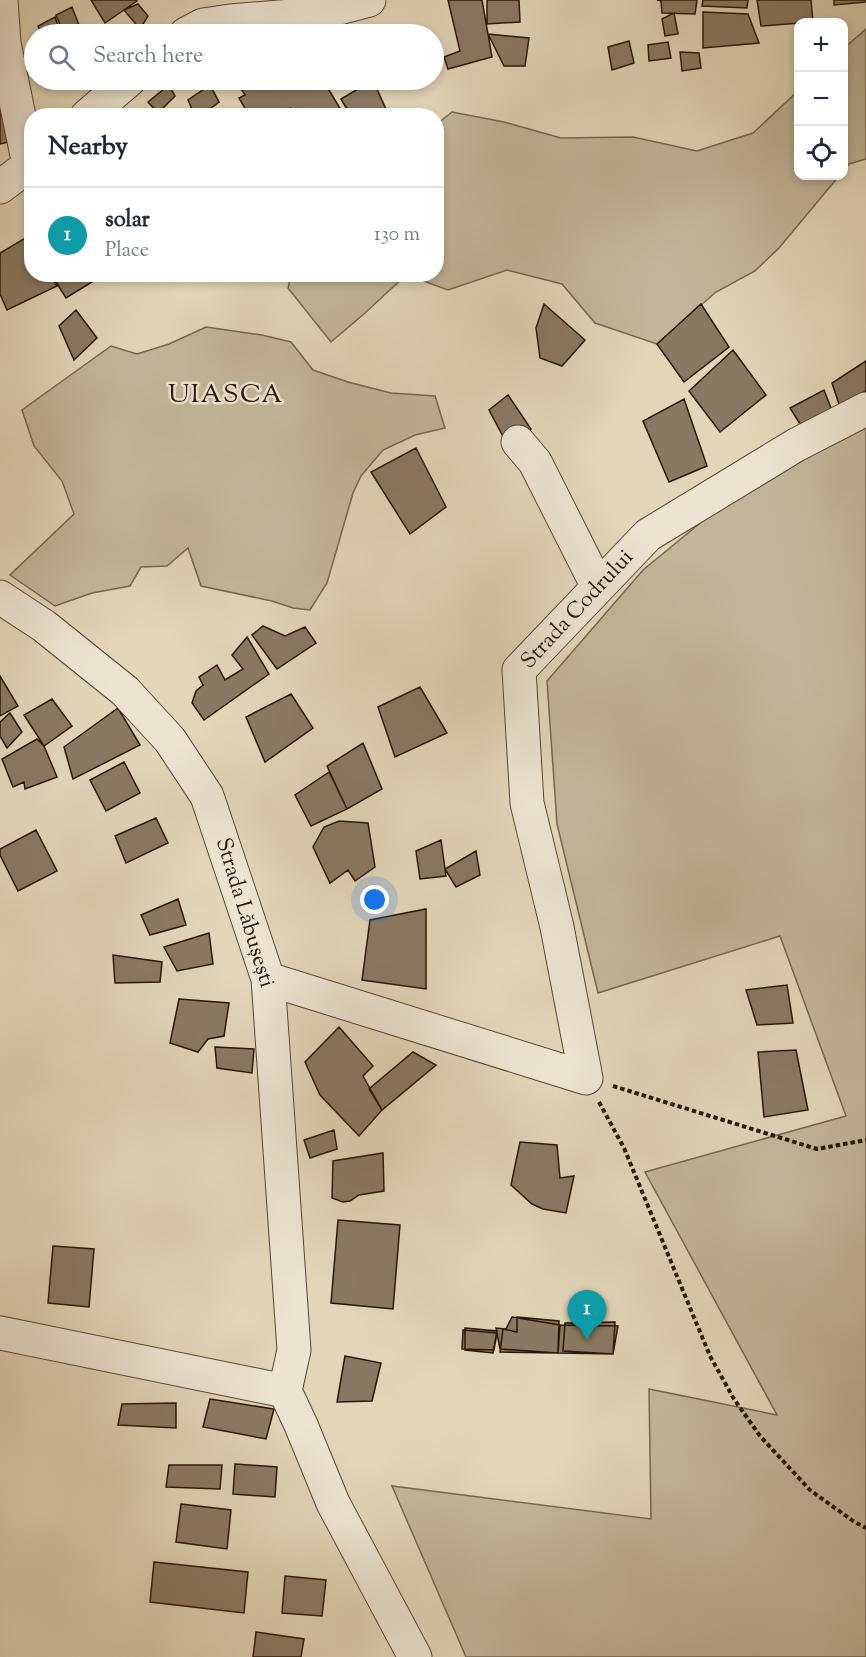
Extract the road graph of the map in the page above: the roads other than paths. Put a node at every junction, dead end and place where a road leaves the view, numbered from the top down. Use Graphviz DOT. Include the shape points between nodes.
graph roads {
  1 [pos="1,0"];
  2 [pos="369,0"];
  3 [pos="210,24"];
  4 [pos="117,90"];
  5 [pos="96,108"];
  6 [pos="24,136"];
  7 [pos="24,169"];
  8 [pos="0,187"];
  9 [pos="866,409"];
  10 [pos="518,442"];
  11 [pos="598,587"];
  12 [pos="0,597"];
  13 [pos="268,979"];
  14 [pos="0,1333"];
  15 [pos="285,1391"];
  16 [pos="415,1657"];
  1 -- 6 [label="street" via="4,43"];
  2 -- 3 [label="street" via="316,14"];
  4 -- 5 [label="street"];
  7 -- 8 [label="street"];
  9 -- 11 [label="street, Strada Codrului" via="796,444 648,535"];
  10 -- 11 [label="street" via="535,462"];
  11 -- 13 [label="street, Strada Codrului" via="519,670 527,803 557,927 586,1078"];
  12 -- 13 [label="street, Strada Lăbușești" via="44,626 125,692 170,740 207,796"];
  13 -- 15 [label="street, Strada Lăbușești" via="294,1350"];
  14 -- 15 [label="street"];
  15 -- 16 [label="street" via="333,1503"];
}
